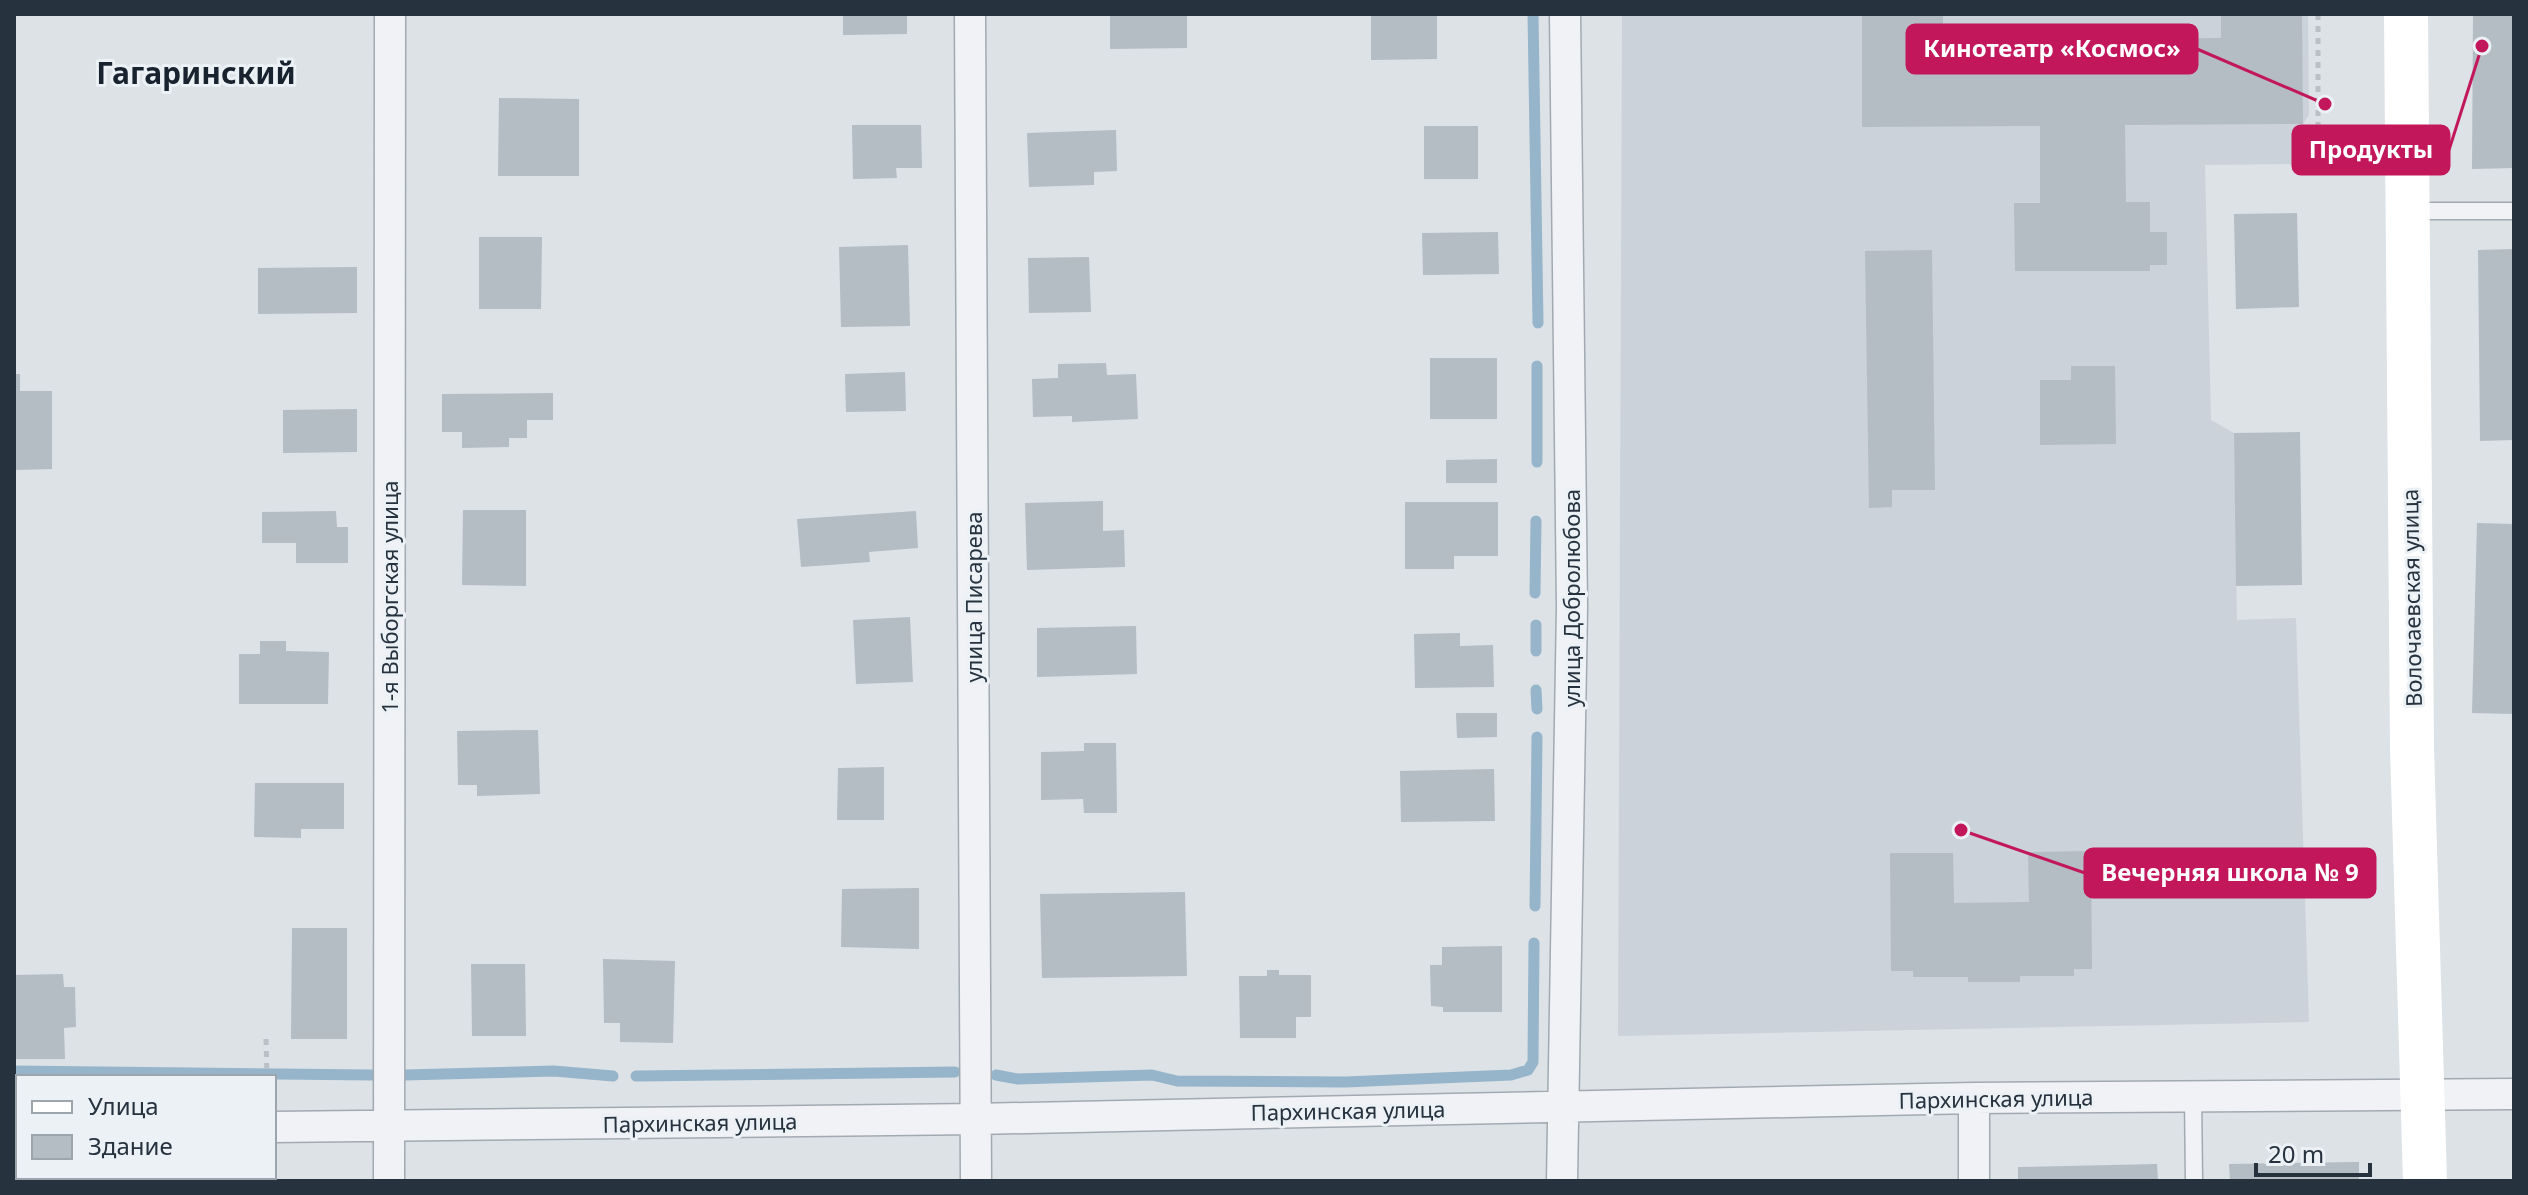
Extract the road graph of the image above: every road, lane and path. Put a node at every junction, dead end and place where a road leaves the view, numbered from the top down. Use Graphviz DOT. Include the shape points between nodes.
graph roads {
  1 [pos="390,14"];
  2 [pos="970,14"];
  3 [pos="1565,14"];
  4 [pos="2318,14"];
  5 [pos="2406,14"];
  6 [pos="2318,134"];
  7 [pos="2408,211"];
  8 [pos="2514,211"];
  9 [pos="266,1039"];
  10 [pos="267,1075"];
  11 [pos="2422,1094"];
  12 [pos="2514,1094"];
  13 [pos="2193,1096"];
  14 [pos="1974,1098"];
  15 [pos="1562,1105"];
  16 [pos="976,1119"];
  17 [pos="389,1125"];
  18 [pos="276,1127"];
  19 [pos="389,1181"];
  20 [pos="976,1181"];
  21 [pos="1562,1181"];
  22 [pos="1974,1181"];
  23 [pos="2194,1181"];
  24 [pos="2425,1181"];
  1 -- 17 [label="street, 1-я Выборгская улица"];
  2 -- 16 [label="street, улица Писарева"];
  3 -- 15 [label="street, улица Добролюбова" via="1572,607"];
  4 -- 6 [label="path"];
  5 -- 7 [label="street, Волочаевская улица"];
  7 -- 8 [label="lane"];
  7 -- 11 [label="street, Волочаевская улица" via="2412,748"];
  9 -- 10 [label="path"];
  11 -- 12 [label="street, Пархинская улица"];
  11 -- 13 [label="street, Пархинская улица"];
  11 -- 24 [label="street, Волочаевская улица"];
  13 -- 14 [label="street, Пархинская улица"];
  13 -- 23 [label="lane"];
  14 -- 15 [label="street, Пархинская улица"];
  14 -- 22 [label="street"];
  15 -- 16 [label="street, Пархинская улица"];
  15 -- 21 [label="street, улица Добролюбова"];
  16 -- 17 [label="street, Пархинская улица"];
  16 -- 20 [label="street, улица Писарева"];
  17 -- 18 [label="street, Пархинская улица"];
  17 -- 19 [label="street, 1-я Выборгская улица"];
}
